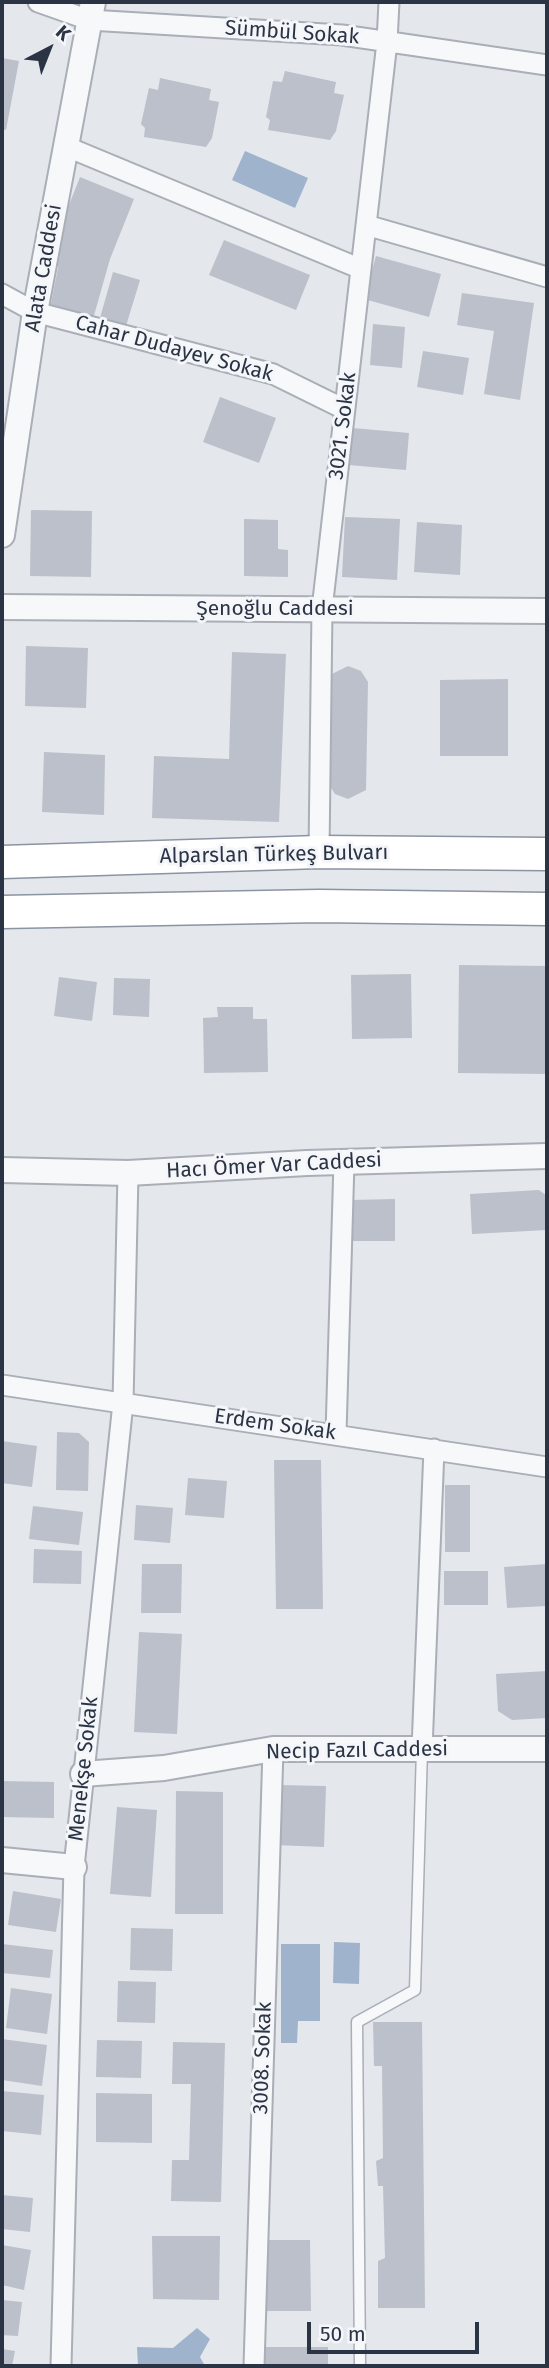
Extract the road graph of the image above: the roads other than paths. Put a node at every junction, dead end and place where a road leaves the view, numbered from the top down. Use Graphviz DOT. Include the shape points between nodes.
graph roads {
  1 [pos="38,2"];
  2 [pos="389,2"];
  3 [pos="91,11"];
  4 [pos="387,42"];
  5 [pos="547,65"];
  6 [pos="65,146"];
  7 [pos="366,225"];
  8 [pos="360,269"];
  9 [pos="547,277"];
  10 [pos="2,294"];
  11 [pos="35,312"];
  12 [pos="344,410"];
  13 [pos="2,535"];
  14 [pos="2,607"];
  15 [pos="322,609"];
  16 [pos="547,611"];
  17 [pos="319,852"];
  18 [pos="547,854"];
  19 [pos="2,862"];
  20 [pos="547,908"];
  21 [pos="2,912"];
  22 [pos="547,1156"];
  23 [pos="344,1162"];
  24 [pos="2,1170"];
  25 [pos="128,1173"];
  26 [pos="2,1385"];
  27 [pos="123,1403"];
  28 [pos="336,1433"];
  29 [pos="433,1449"];
  30 [pos="547,1467"];
  31 [pos="273,1749"];
  32 [pos="422,1749"];
  33 [pos="547,1749"];
  34 [pos="83,1774"];
  35 [pos="2,1860"];
  36 [pos="75,1867"];
  37 [pos="61,2366"];
  38 [pos="254,2366"];
  39 [pos="360,2366"];
  1 -- 3 [label="street, Sümbül Sokak"];
  2 -- 4 [label="street, 3021. Sokak"];
  3 -- 4 [label="street, Sümbül Sokak"];
  3 -- 6 [label="street, Alata Caddesi"];
  4 -- 5 [label="street, Sümbül Sokak"];
  4 -- 7 [label="street, 3021. Sokak"];
  6 -- 8 [label="street"];
  6 -- 11 [label="street, Alata Caddesi"];
  7 -- 8 [label="street, 3021. Sokak"];
  7 -- 9 [label="street"];
  8 -- 12 [label="street, 3021. Sokak"];
  10 -- 11 [label="street, Cahar Dudayev Sokak"];
  11 -- 12 [label="street, Cahar Dudayev Sokak" via="273,374"];
  11 -- 13 [label="street, Alata Caddesi"];
  12 -- 15 [label="street, 3021. Sokak"];
  14 -- 15 [label="street, Şenoğlu Caddesi"];
  15 -- 16 [label="street, Şenoğlu Caddesi"];
  15 -- 17 [label="street, 3021. Sokak"];
  17 -- 18 [label="highway, Alparslan Türkeş Bulvarı"];
  17 -- 19 [label="highway, Alparslan Türkeş Bulvarı"];
  20 -- 21 [label="highway" via="319,906"];
  22 -- 23 [label="street, Hacı Ömer Var Caddesi"];
  23 -- 25 [label="street, Hacı Ömer Var Caddesi"];
  23 -- 28 [label="street"];
  24 -- 25 [label="street, Hacı Ömer Var Caddesi"];
  25 -- 27 [label="street, Menekşe Sokak"];
  26 -- 27 [label="street, Erdem Sokak"];
  27 -- 28 [label="street, Erdem Sokak"];
  27 -- 34 [label="street, Menekşe Sokak"];
  28 -- 29 [label="street, Erdem Sokak"];
  29 -- 30 [label="street, Erdem Sokak"];
  29 -- 32 [label="street"];
  31 -- 32 [label="street, Necip Fazıl Caddesi"];
  31 -- 34 [label="street, Necip Fazıl Caddesi" via="164,1768"];
  31 -- 38 [label="street, 3008. Sokak"];
  32 -- 33 [label="street, Necip Fazıl Caddesi"];
  32 -- 39 [label="lane" via="415,1990 357,2022"];
  34 -- 36 [label="street, Menekşe Sokak"];
  35 -- 36 [label="street"];
  36 -- 37 [label="street, Menekşe Sokak"];
}
